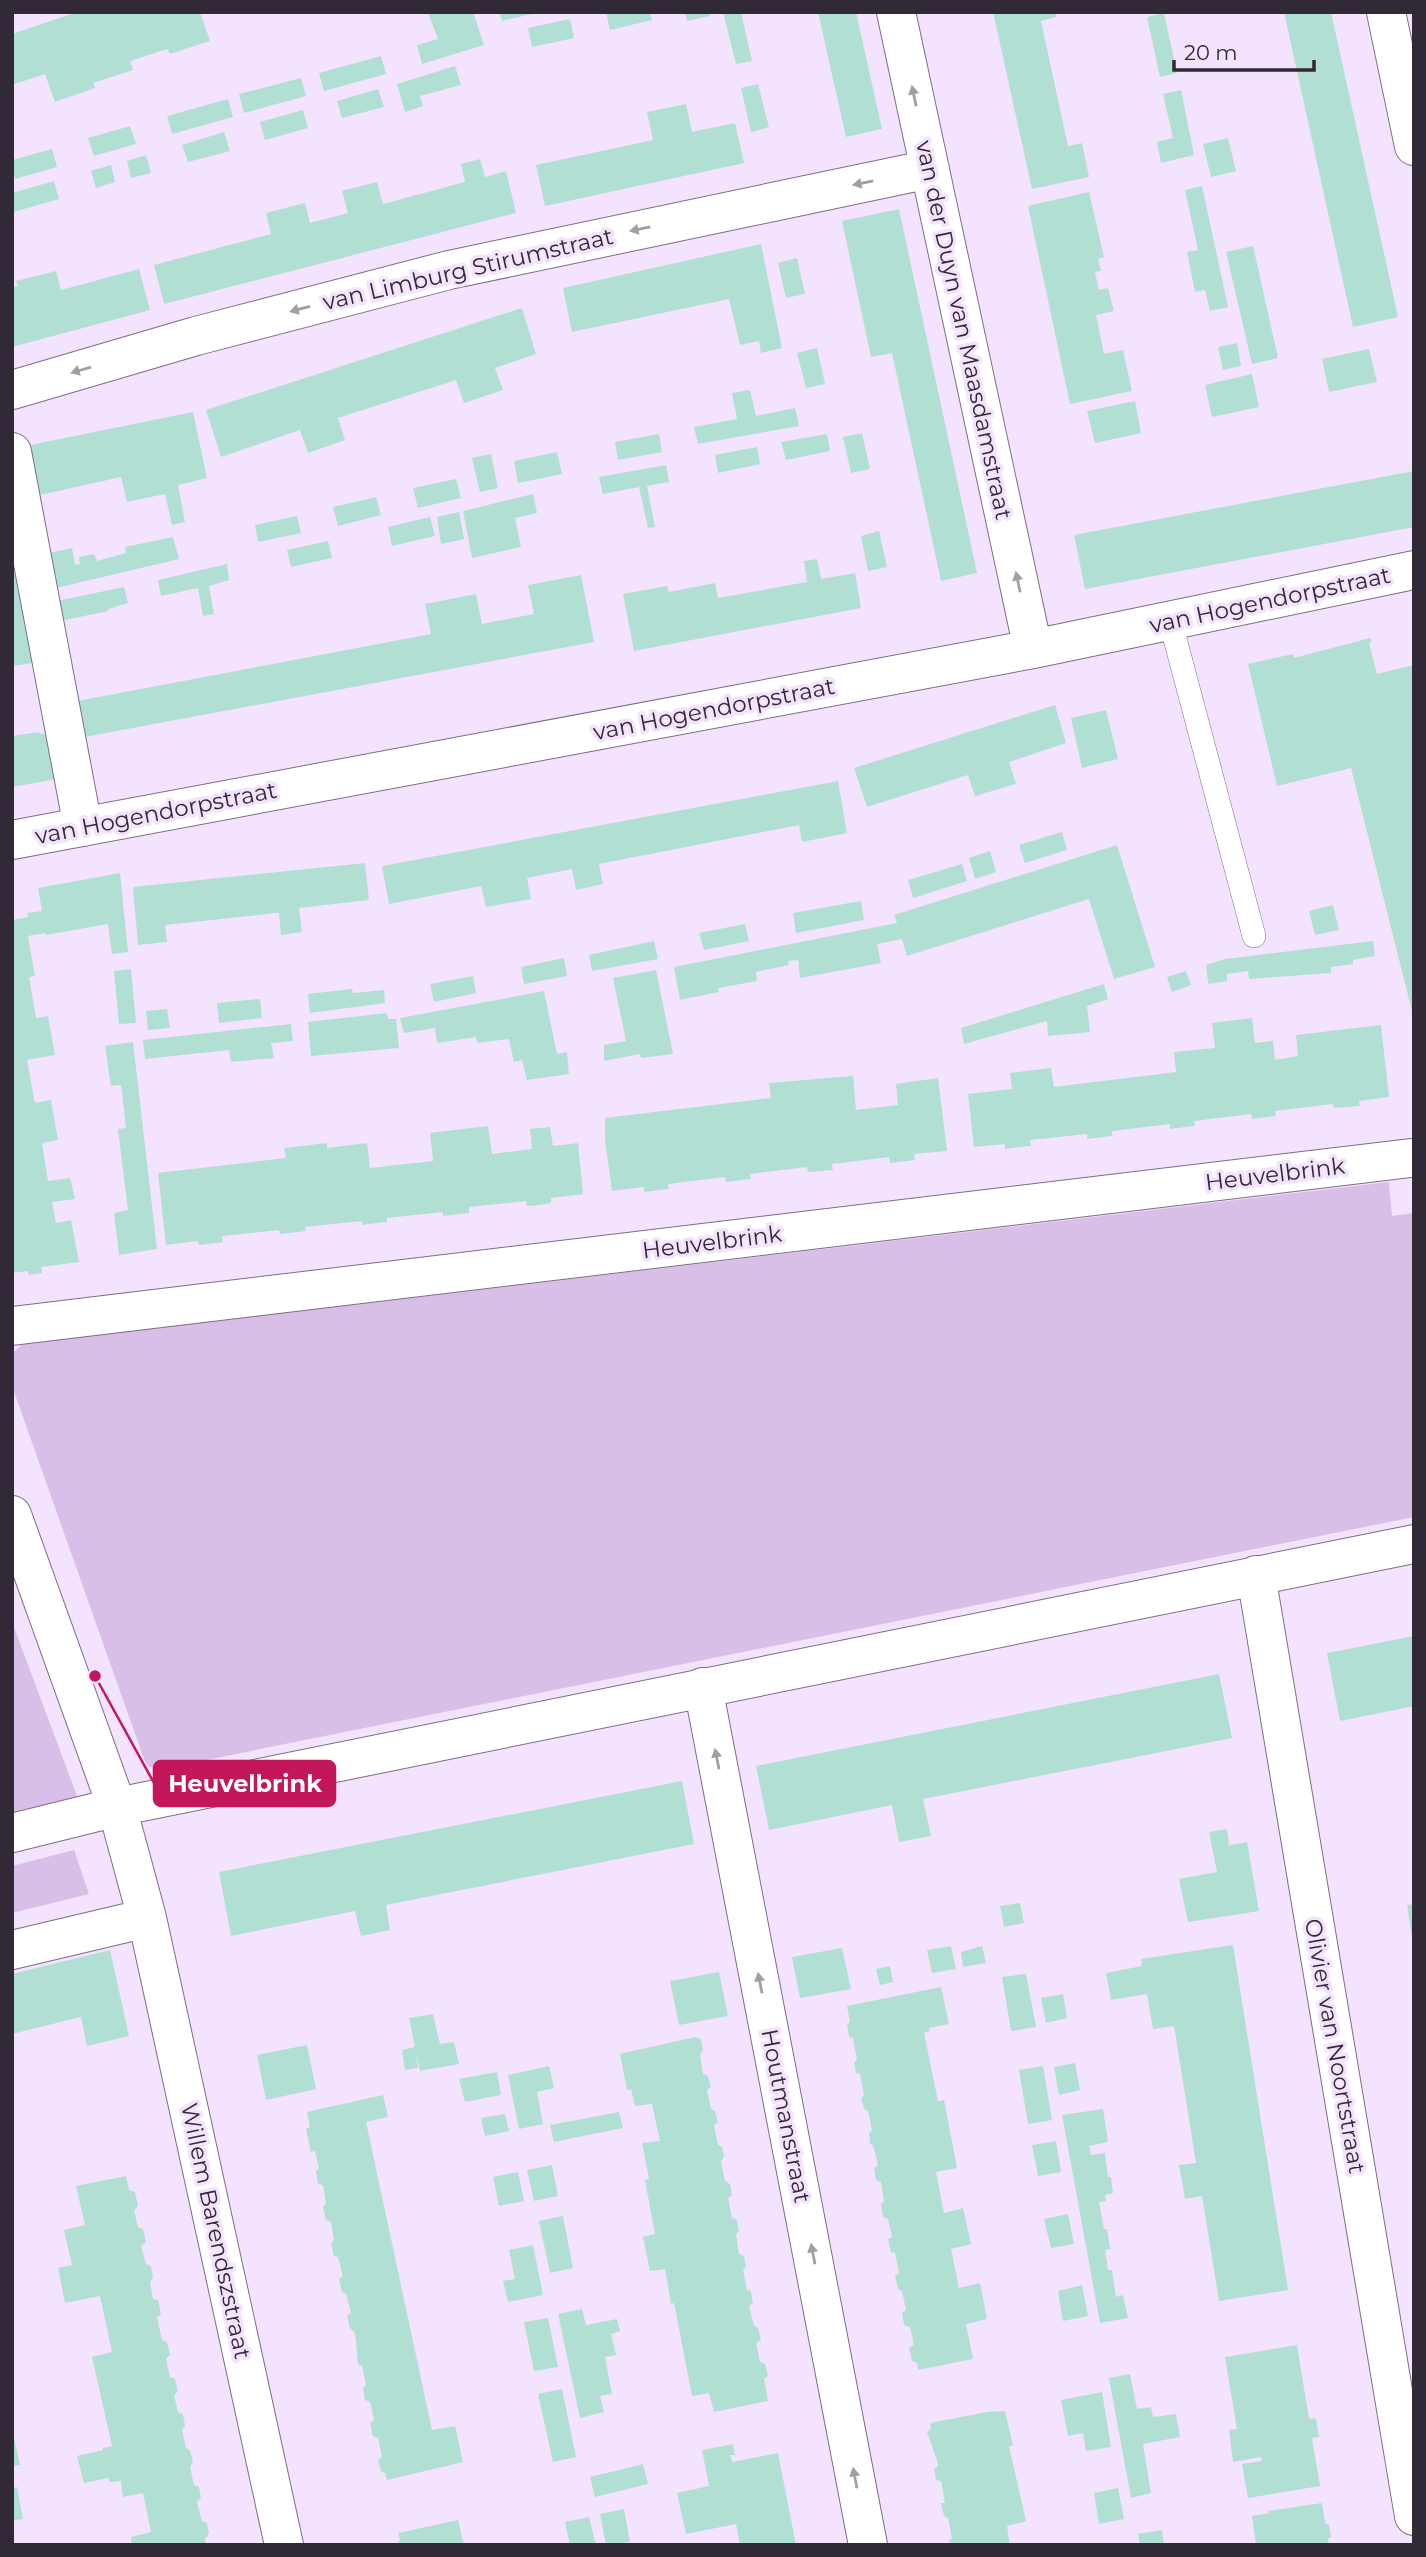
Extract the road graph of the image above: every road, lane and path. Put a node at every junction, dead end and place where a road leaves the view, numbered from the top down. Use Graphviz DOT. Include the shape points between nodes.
graph roads {
  1 [pos="896,12"];
  2 [pos="1386,12"];
  3 [pos="1414,146"];
  4 [pos="930,169"];
  5 [pos="12,390"];
  6 [pos="12,452"];
  7 [pos="1414,570"];
  8 [pos="1170,620"];
  9 [pos="1032,649"];
  10 [pos="83,827"];
  11 [pos="12,840"];
  12 [pos="1254,936"];
  13 [pos="1411,1158"];
  14 [pos="12,1326"];
  15 [pos="12,1515"];
  16 [pos="1414,1544"];
  17 [pos="1256,1575"];
  18 [pos="703,1687"];
  19 [pos="117,1807"];
  20 [pos="12,1833"];
  21 [pos="147,1918"];
  22 [pos="12,1950"];
  23 [pos="1414,2516"];
  24 [pos="284,2545"];
  25 [pos="869,2545"];
  4 -- 1 [label="street, van der Duyn van Maasdamstraat, one-way"];
  2 -- 3 [label="street"];
  4 -- 5 [label="street, van Limburg Stirumstraat, one-way" via="449,270 195,336"];
  9 -- 4 [label="street, van der Duyn van Maasdamstraat, one-way"];
  6 -- 10 [label="street"];
  7 -- 8 [label="street, van Hogendorpstraat"];
  8 -- 9 [label="street, van Hogendorpstraat"];
  8 -- 12 [label="lane"];
  9 -- 10 [label="street, van Hogendorpstraat"];
  10 -- 11 [label="street, van Hogendorpstraat"];
  13 -- 14 [label="street, Heuvelbrink"];
  15 -- 19 [label="street"];
  16 -- 17 [label="street"];
  17 -- 18 [label="street"];
  17 -- 23 [label="street, Olivier van Noortstraat"];
  18 -- 19 [label="street"];
  25 -- 18 [label="street, Houtmanstraat, one-way"];
  19 -- 20 [label="street"];
  19 -- 21 [label="street"];
  21 -- 22 [label="street"];
  21 -- 24 [label="street, Willem Barendszstraat"];
}
